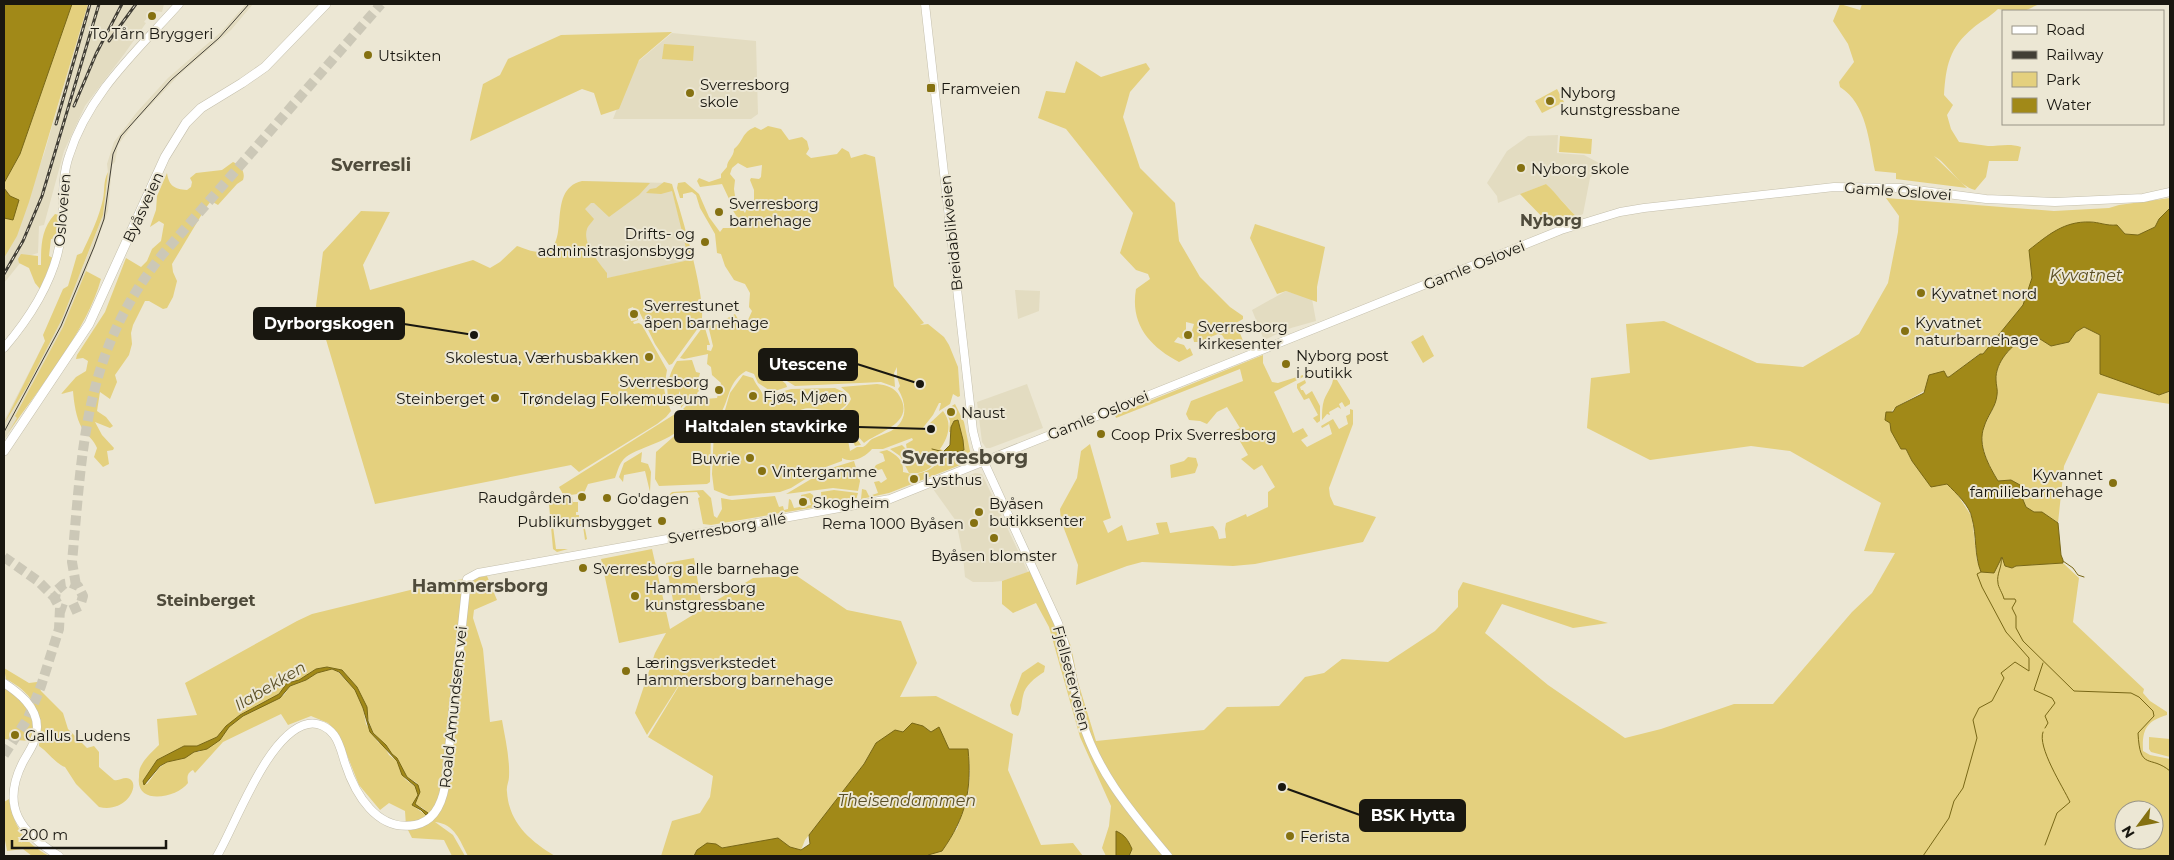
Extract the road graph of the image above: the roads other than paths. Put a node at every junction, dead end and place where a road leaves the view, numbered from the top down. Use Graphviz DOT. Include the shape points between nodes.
graph roads {
  1 [pos="179,4"];
  2 [pos="326,4"];
  3 [pos="925,4"];
  4 [pos="2170,192"];
  5 [pos="4,348"];
  6 [pos="4,451"];
  7 [pos="982,461"];
  8 [pos="467,579"];
  9 [pos="4,683"];
  10 [pos="59,856"];
  11 [pos="217,856"];
  12 [pos="1168,856"];
  1 -- 5 [label="street, Osloveien" via="116,73 82,124 66,167 62,232 56,259 38,302"];
  2 -- 6 [label="main road, Byåsveien" via="265,67 201,108 186,123 165,158 89,324"];
  3 -- 7 [label="street, Breidablikveien" via="973,431"];
  4 -- 7 [label="street, Gamle Oslovei" via="2143,198 2055,202 1986,199 1901,188 1834,187 1620,212 1560,230"];
  7 -- 8 [label="street, Sverresborg allé" via="890,499 511,566 478,573"];
  7 -- 12 [label="street, Fjellseterveien" via="1061,629 1089,739 1118,794"];
  8 -- 11 [label="street, Roald Amundsens vei" via="443,795 437,811 422,824 406,826 379,817 357,794 334,735 325,727 306,724 287,737 261,772"];
  9 -- 10 [label="street" via="28,703 37,725 34,742 15,778 13,802 28,834"];
}
